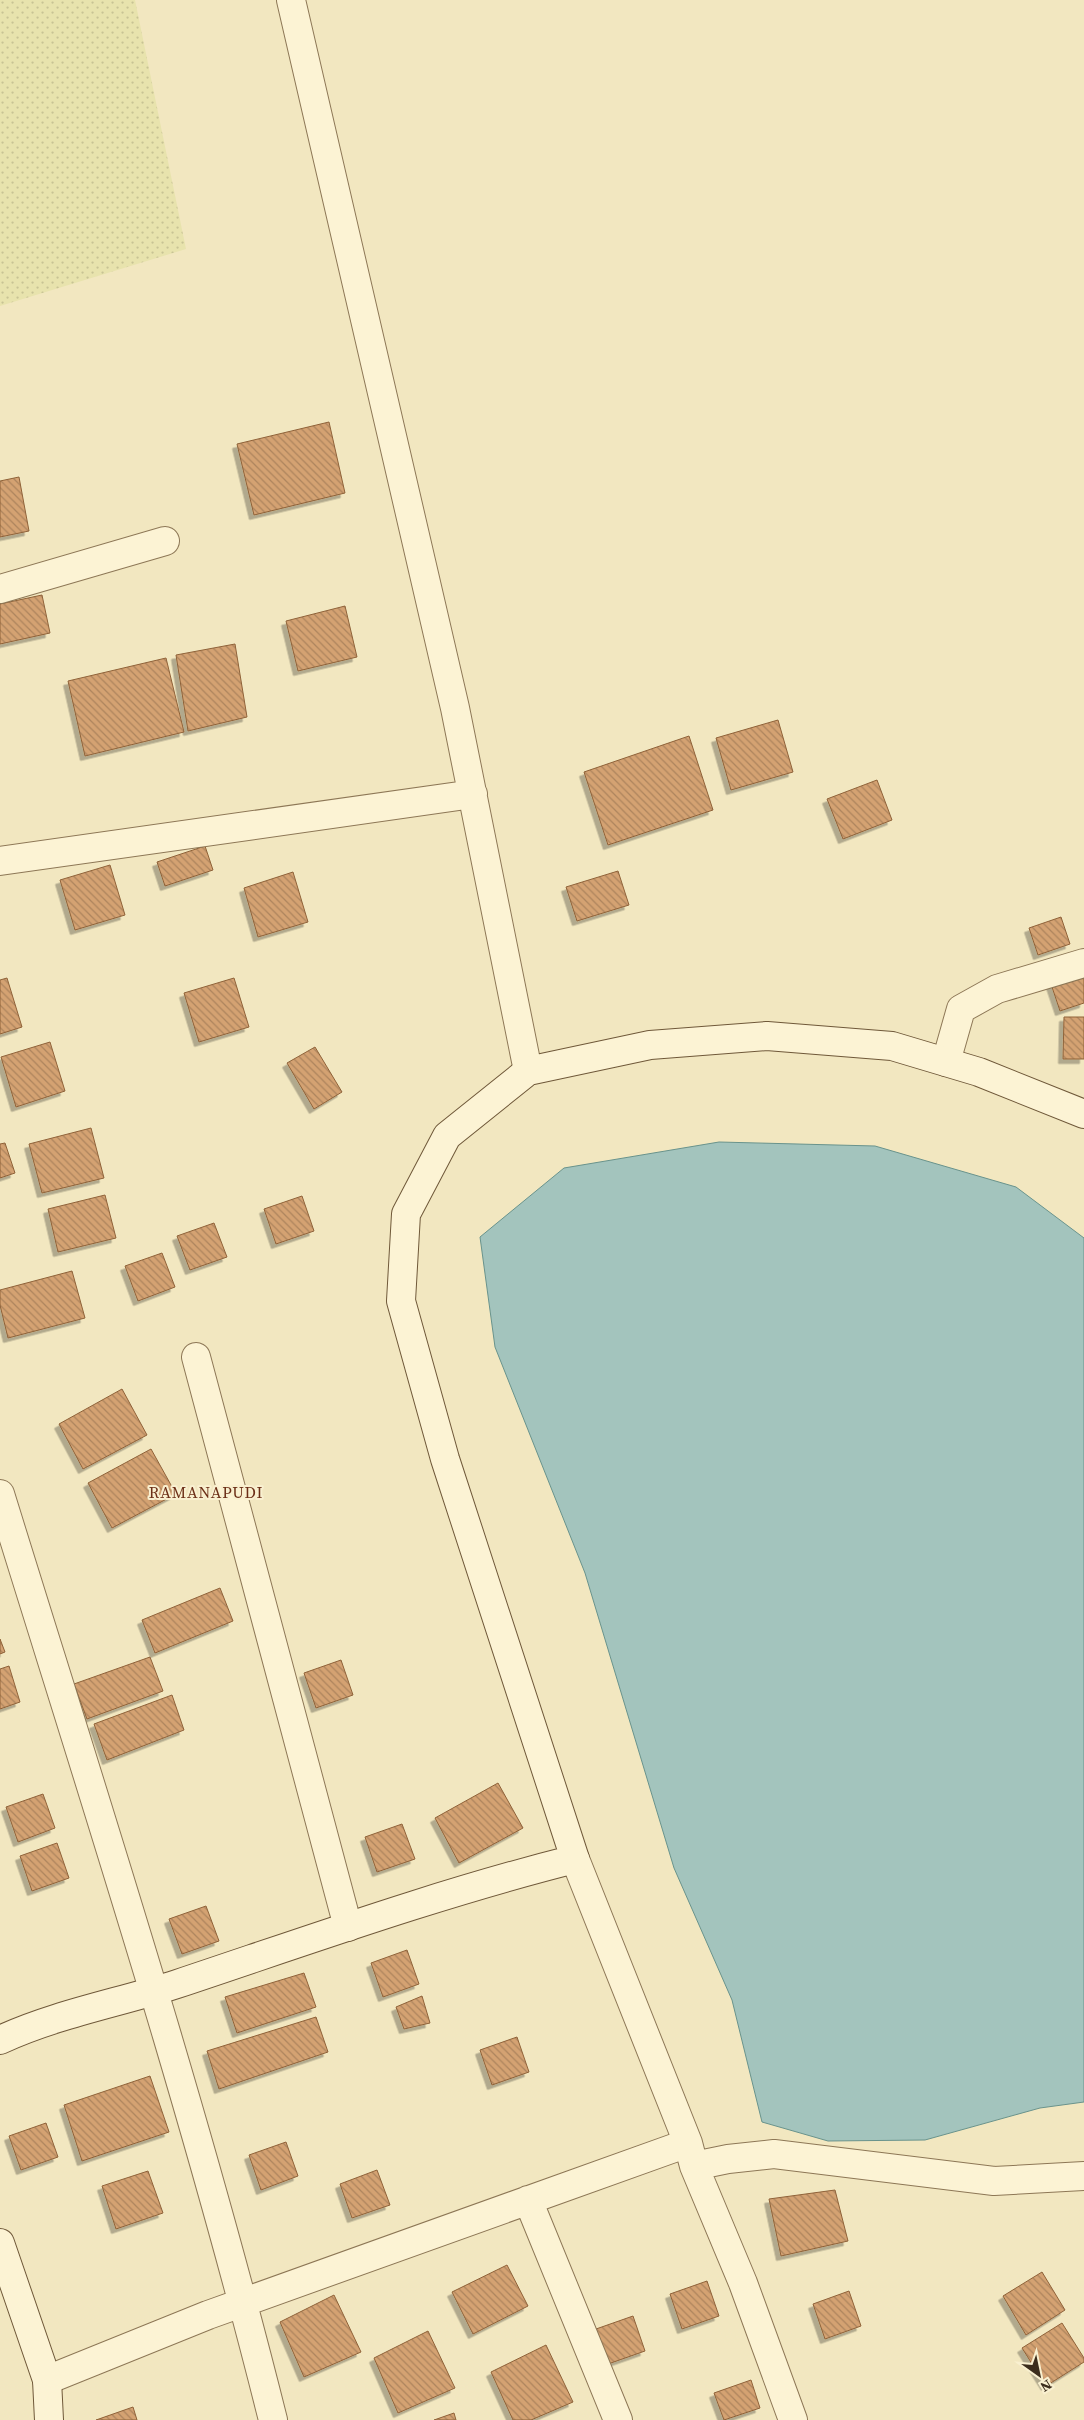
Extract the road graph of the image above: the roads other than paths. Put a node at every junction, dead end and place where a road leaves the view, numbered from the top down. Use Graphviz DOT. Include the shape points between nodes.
graph roads {
  1 [pos="291,0"];
  2 [pos="165,541"];
  3 [pos="0,589"];
  4 [pos="473,794"];
  5 [pos="0,861"];
  6 [pos="1084,963"];
  7 [pos="946,1062"];
  8 [pos="528,1071"];
  9 [pos="1084,1114"];
  10 [pos="196,1356"];
  11 [pos="0,1494"];
  12 [pos="575,1859"];
  13 [pos="348,1927"];
  14 [pos="154,1992"];
  15 [pos="0,2040"];
  16 [pos="691,2154"];
  17 [pos="1084,2176"];
  18 [pos="528,2200"];
  19 [pos="0,2243"];
  20 [pos="244,2302"];
  21 [pos="47,2380"];
  22 [pos="49,2420"];
  23 [pos="273,2420"];
  24 [pos="618,2420"];
  25 [pos="793,2420"];
  1 -- 4 [label="street"];
  2 -- 3 [label="street"];
  4 -- 5 [label="street"];
  4 -- 8 [label="street"];
  6 -- 7 [label="street" via="997,989 961,1009"];
  7 -- 8 [label="street" via="892,1046 767,1036 650,1045"];
  7 -- 9 [label="street"];
  8 -- 12 [label="street" via="446,1136 406,1214 401,1301 445,1458"];
  10 -- 13 [label="street"];
  11 -- 14 [label="street"];
  12 -- 13 [label="street" via="498,1878"];
  12 -- 16 [label="street"];
  13 -- 14 [label="street"];
  14 -- 15 [label="street" via="30,2026"];
  14 -- 20 [label="street"];
  16 -- 17 [label="street" via="728,2159 774,2154 994,2181"];
  16 -- 18 [label="street"];
  16 -- 25 [label="street"];
  18 -- 20 [label="street"];
  18 -- 24 [label="street"];
  19 -- 21 [label="street"];
  20 -- 21 [label="street"];
  20 -- 23 [label="street"];
  21 -- 22 [label="street"];
}
